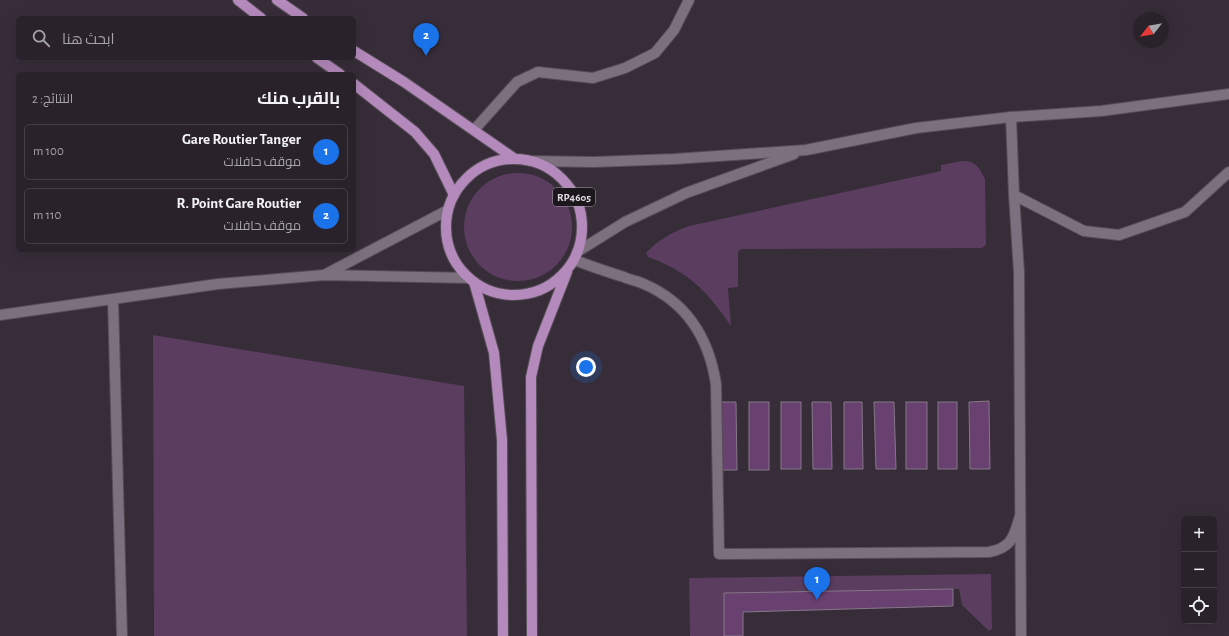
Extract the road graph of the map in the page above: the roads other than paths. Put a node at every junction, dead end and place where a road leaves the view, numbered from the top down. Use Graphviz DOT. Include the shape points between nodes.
graph roads {
  1 [pos="238,0"];
  2 [pos="277,0"];
  3 [pos="689,0"];
  4 [pos="258,16"];
  5 [pos="300,16"];
  6 [pos="356,52"];
  7 [pos="319,60"];
  8 [pos="337,72"];
  9 [pos="356,86"];
  10 [pos="1229,94"];
  11 [pos="1011,117"];
  12 [pos="474,130"];
  13 [pos="806,150"];
  14 [pos="515,159"];
  15 [pos="531,161"];
  16 [pos="1229,172"];
  17 [pos="454,195"];
  18 [pos="1014,196"];
  19 [pos="448,210"];
  20 [pos="574,259"];
  21 [pos="324,275"];
  22 [pos="471,280"];
  23 [pos="113,299"];
  24 [pos="0,315"];
  25 [pos="1020,516"];
  26 [pos="122,636"];
  27 [pos="503,636"];
  28 [pos="532,636"];
  29 [pos="1021,636"];
  1 -- 4 [label="main road"];
  2 -- 5 [label="main road"];
  3 -- 12 [label="street" via="674,30 654,53 625,68 593,78 538,72 517,82"];
  6 -- 12 [label="main road"];
  7 -- 8 [label="main road"];
  9 -- 17 [label="main road" via="415,132 434,154"];
  10 -- 11 [label="street, RP4605" via="1101,111"];
  11 -- 13 [label="street, RP4605" via="916,128"];
  11 -- 18 [label="street"];
  12 -- 14 [label="main road"];
  13 -- 15 [label="street, RP4605" via="674,159"];
  13 -- 20 [label="street, RP4605" via="686,193 625,222"];
  14 -- 15 [label="main road, RP4605"];
  14 -- 17 [label="main road, RP4605" via="499,160 483,166 469,175"];
  15 -- 20 [label="main road, RP4605" via="560,177 578,204 582,220"];
  16 -- 18 [label="street" via="1185,212 1119,235 1084,231"];
  17 -- 19 [label="main road, RP4605"];
  18 -- 25 [label="street" via="1019,272"];
  19 -- 21 [label="street, RP4605"];
  19 -- 22 [label="main road, RP4605" via="446,225 451,254 458,267"];
  20 -- 22 [label="main road, RP4605" via="555,282 536,292 514,295 493,292"];
  20 -- 25 [label="street" via="660,292 688,317 707,348 716,384 719,554 989,552 1005,547 1011,541"];
  20 -- 28 [label="main road" via="538,346 531,377"];
  21 -- 22 [label="street, RP4605"];
  21 -- 23 [label="street, RP4605" via="218,284"];
  22 -- 27 [label="main road" via="494,354 502,440"];
  23 -- 24 [label="street, RP4605"];
  23 -- 26 [label="street"];
  25 -- 29 [label="street"];
}
